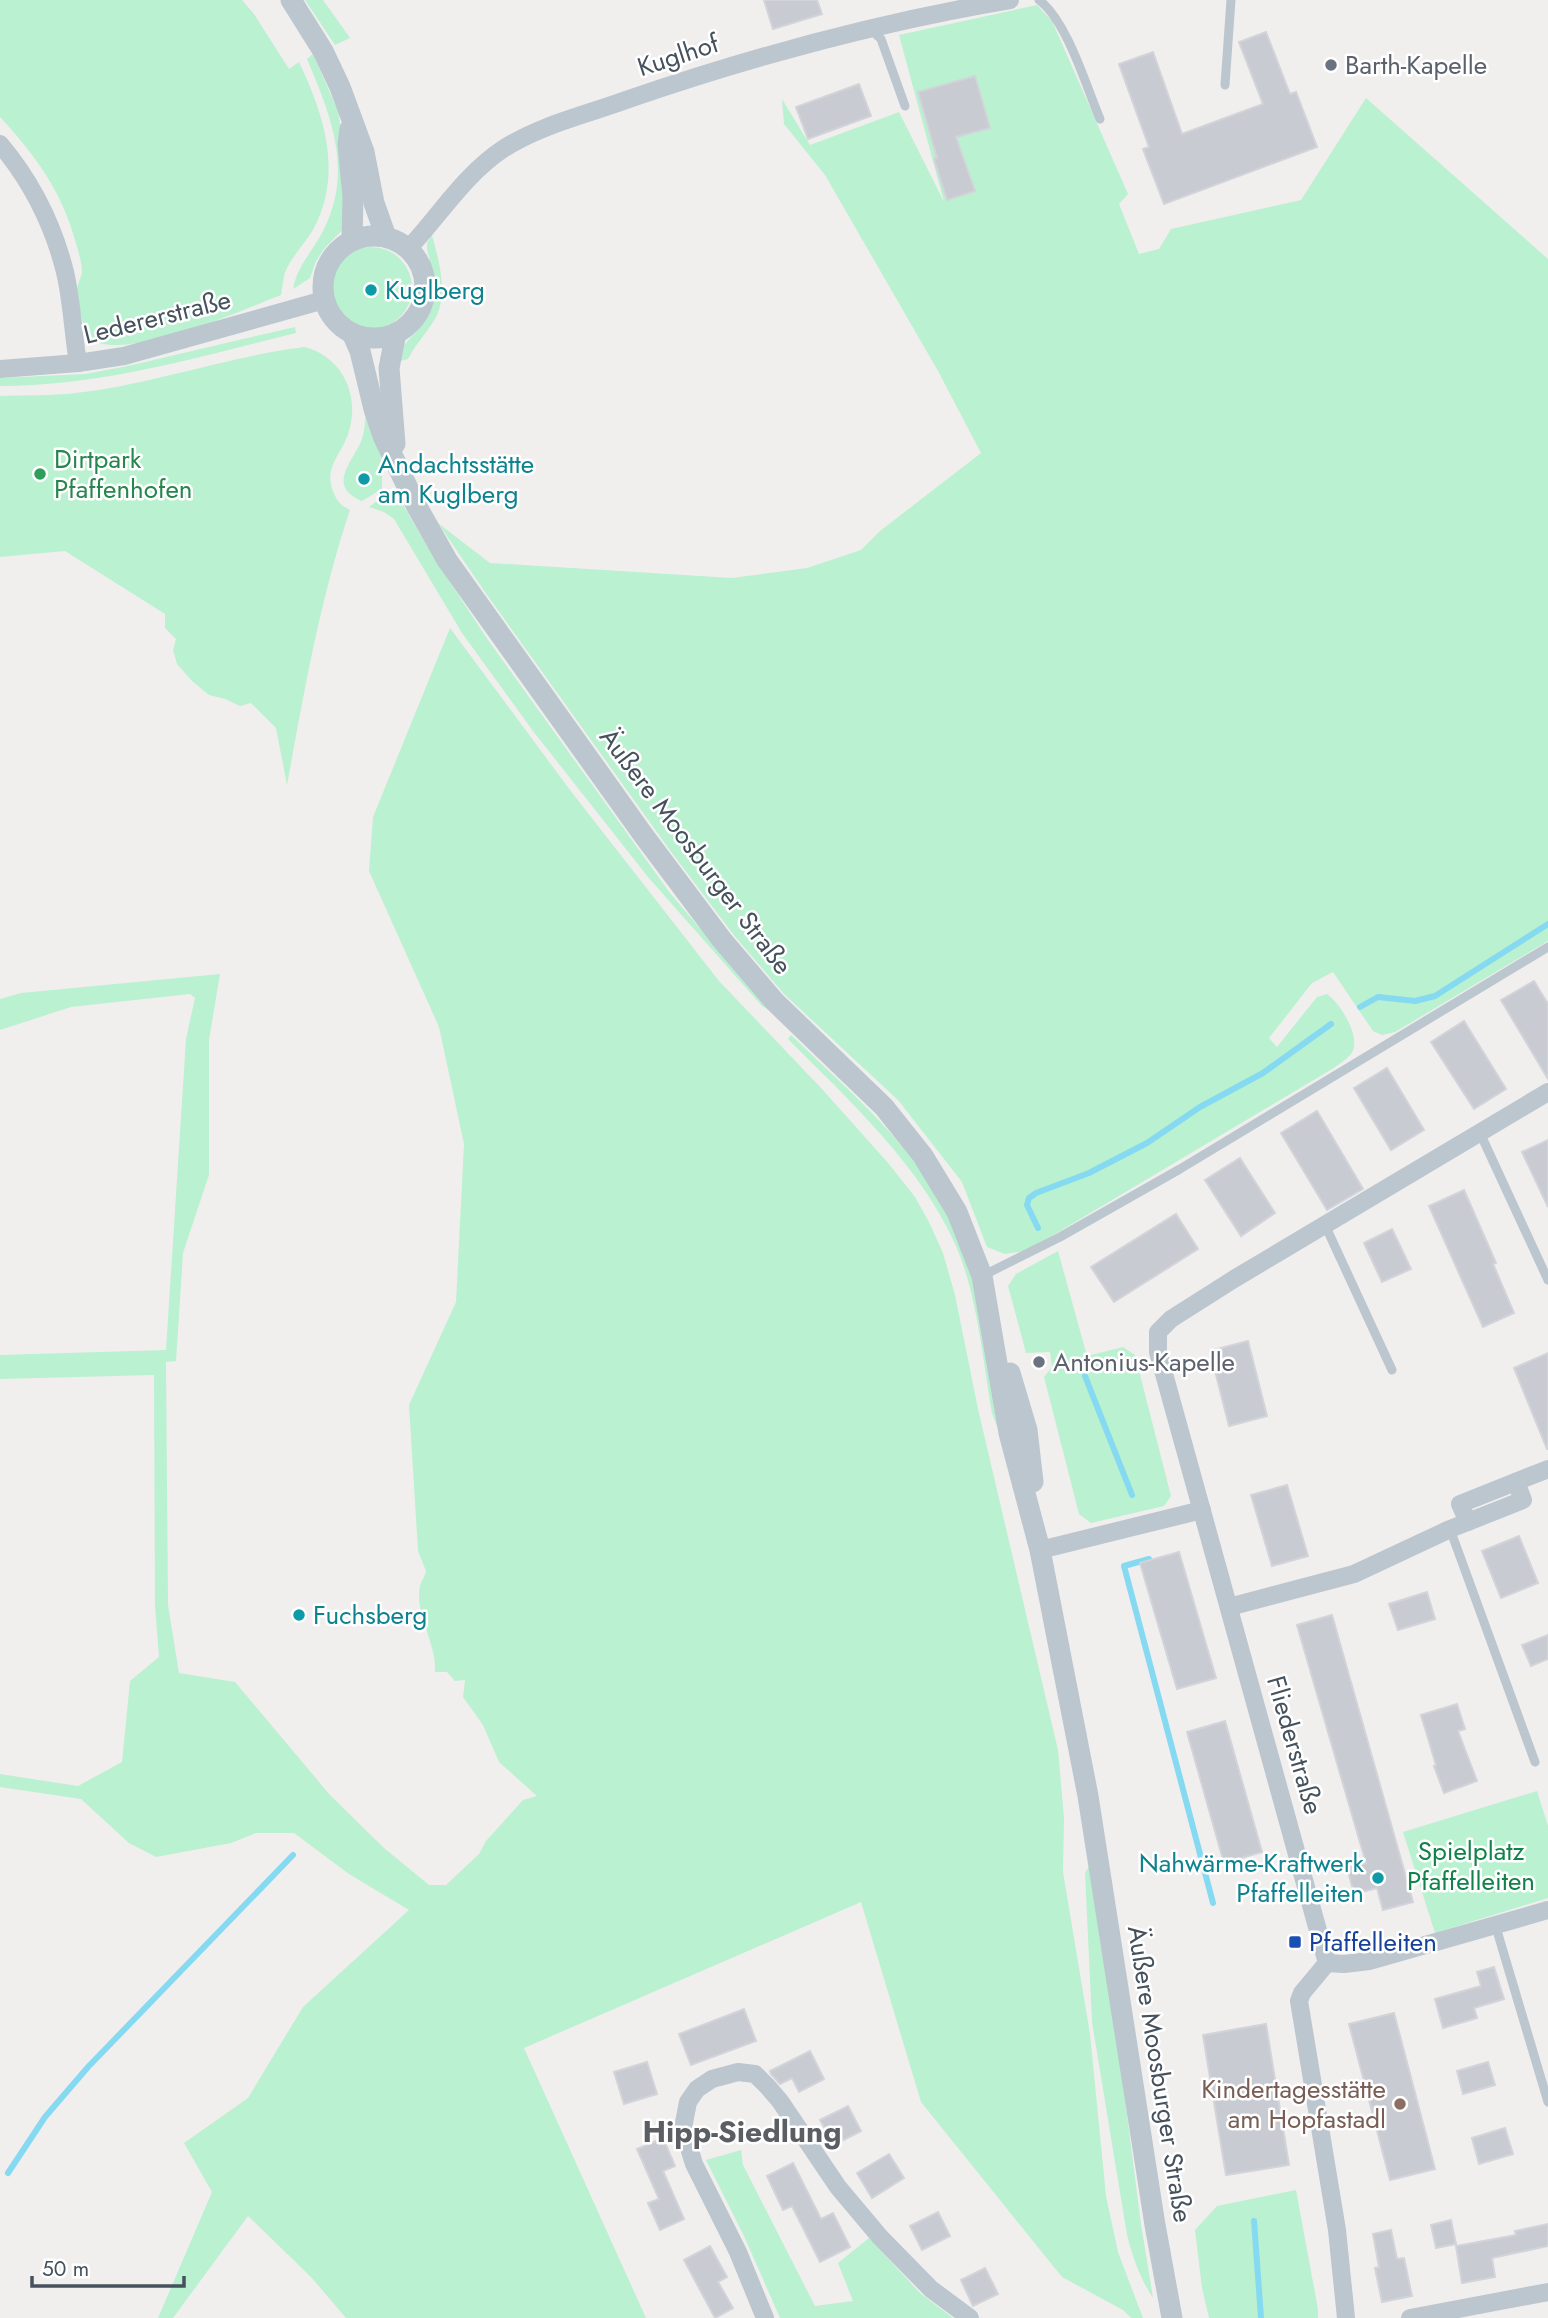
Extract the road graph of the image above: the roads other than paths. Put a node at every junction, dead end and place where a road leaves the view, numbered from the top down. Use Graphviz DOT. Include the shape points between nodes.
graph roads {
  1 [pos="291,0"];
  2 [pos="1010,0"];
  3 [pos="1039,0"];
  4 [pos="1231,0"];
  5 [pos="870,29"];
  6 [pos="1225,85"];
  7 [pos="905,106"];
  8 [pos="1100,119"];
  9 [pos="351,120"];
  10 [pos="0,144"];
  11 [pos="386,237"];
  12 [pos="352,240"];
  13 [pos="408,249"];
  14 [pos="324,300"];
  15 [pos="352,333"];
  16 [pos="396,333"];
  17 [pos="78,363"];
  18 [pos="0,369"];
  19 [pos="397,467"];
  20 [pos="1548,947"];
  21 [pos="1548,1092"];
  22 [pos="1480,1133"];
  23 [pos="1325,1225"];
  24 [pos="1548,1280"];
  25 [pos="984,1283"];
  26 [pos="1392,1370"];
  27 [pos="1548,1469"];
  28 [pos="1202,1510"];
  29 [pos="1450,1529"];
  30 [pos="1040,1550"];
  31 [pos="1229,1607"];
  32 [pos="1535,1762"];
  33 [pos="1548,1910"];
  34 [pos="1495,1924"];
  35 [pos="1327,1963"];
  36 [pos="1548,2102"];
  37 [pos="1548,2292"];
  38 [pos="765,2318"];
  39 [pos="970,2318"];
  40 [pos="1172,2318"];
  41 [pos="1346,2318"];
  42 [pos="1410,2318"];
  1 -- 9 [label="street" via="323,51"];
  2 -- 5 [label="street, Kuglhof"];
  3 -- 8 [label="lane" via="1055,17"];
  4 -- 6 [label="lane"];
  5 -- 7 [label="lane" via="881,39"];
  5 -- 13 [label="street, Kuglhof" via="715,70 520,139 480,167"];
  9 -- 11 [label="street"];
  9 -- 12 [label="street"];
  10 -- 17 [label="street" via="33,190 49,223 65,273"];
  11 -- 12 [label="street"];
  11 -- 13 [label="street"];
  12 -- 14 [label="street" via="337,250 327,265 322,282"];
  13 -- 16 [label="street" via="423,273 423,302 408,325"];
  14 -- 15 [label="street, Äußere Moosburger Straße" via="335,321"];
  14 -- 17 [label="street, Ledererstraße" via="124,356"];
  15 -- 16 [label="street" via="366,337"];
  15 -- 19 [label="street, Äußere Moosburger Straße" via="374,410"];
  16 -- 19 [label="street, Äußere Moosburger Straße" via="389,368"];
  17 -- 18 [label="street, Ledererstraße"];
  19 -- 25 [label="street, Äußere Moosburger Straße" via="447,560 722,940 775,1002 884,1107 923,1156 957,1212"];
  20 -- 25 [label="lane"];
  21 -- 22 [label="street"];
  22 -- 23 [label="street"];
  22 -- 24 [label="lane"];
  23 -- 26 [label="lane"];
  23 -- 28 [label="street, Fliederstraße" via="1171,1319 1158,1332 1158,1352"];
  25 -- 30 [label="street, Äußere Moosburger Straße" via="1009,1433"];
  27 -- 29 [label="street" via="1460,1504 1468,1522"];
  28 -- 30 [label="street"];
  28 -- 31 [label="street, Fliederstraße"];
  29 -- 31 [label="street" via="1354,1574"];
  29 -- 32 [label="lane"];
  30 -- 40 [label="street, Äußere Moosburger Straße" via="1088,1796"];
  31 -- 35 [label="street, Fliederstraße"];
  33 -- 34 [label="street"];
  34 -- 35 [label="street" via="1369,1961"];
  34 -- 36 [label="lane"];
  35 -- 41 [label="street" via="1299,2001 1337,2230"];
  37 -- 42 [label="street"];
  38 -- 39 [label="street" via="694,2164 683,2128 688,2102 697,2089 738,2072 755,2074 768,2087 880,2237 930,2289"];
}
